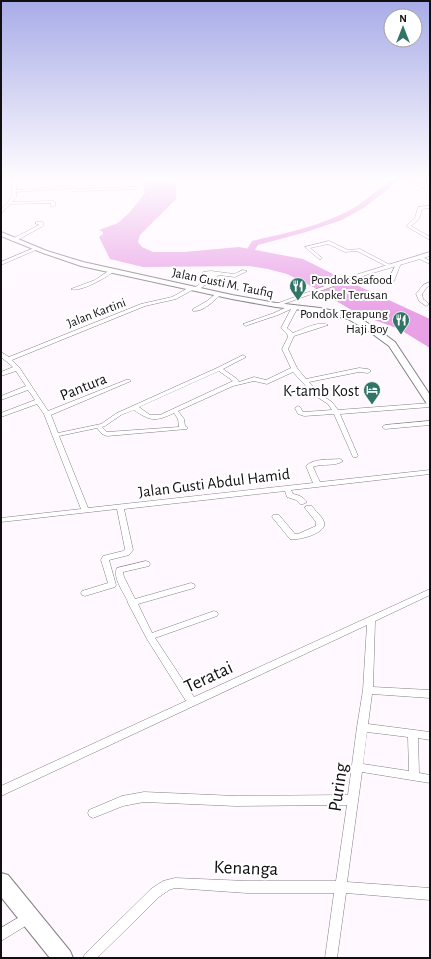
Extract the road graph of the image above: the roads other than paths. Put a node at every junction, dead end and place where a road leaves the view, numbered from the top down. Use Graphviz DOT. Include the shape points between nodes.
graph roads {
  1 [pos="40,224"];
  2 [pos="411,224"];
  3 [pos="1,234"];
  4 [pos="430,239"];
  5 [pos="14,240"];
  6 [pos="36,249"];
  7 [pos="430,254"];
  8 [pos="419,257"];
  9 [pos="320,258"];
  10 [pos="399,263"];
  11 [pos="430,263"];
  12 [pos="1,264"];
  13 [pos="390,266"];
  14 [pos="112,271"];
  15 [pos="245,271"];
  16 [pos="391,281"];
  17 [pos="430,284"];
  18 [pos="74,289"];
  19 [pos="194,289"];
  20 [pos="218,294"];
  21 [pos="426,304"];
  22 [pos="276,305"];
  23 [pos="293,307"];
  24 [pos="195,310"];
  25 [pos="246,324"];
  26 [pos="325,325"];
  27 [pos="291,335"];
  28 [pos="4,357"];
  29 [pos="242,357"];
  30 [pos="17,368"];
  31 [pos="219,369"];
  32 [pos="294,369"];
  33 [pos="368,371"];
  34 [pos="1,374"];
  35 [pos="128,381"];
  36 [pos="304,381"];
  37 [pos="234,384"];
  38 [pos="30,388"];
  39 [pos="1,398"];
  40 [pos="38,401"];
  41 [pos="430,403"];
  42 [pos="134,407"];
  43 [pos="298,408"];
  44 [pos="175,411"];
  45 [pos="336,412"];
  46 [pos="47,414"];
  47 [pos="1,415"];
  48 [pos="430,423"];
  49 [pos="99,427"];
  50 [pos="386,427"];
  51 [pos="56,435"];
  52 [pos="355,456"];
  53 [pos="340,461"];
  54 [pos="430,472"];
  55 [pos="317,484"];
  56 [pos="287,488"];
  57 [pos="120,507"];
  58 [pos="86,511"];
  59 [pos="276,517"];
  60 [pos="1,520"];
  61 [pos="146,564"];
  62 [pos="191,586"];
  63 [pos="430,592"];
  64 [pos="85,593"];
  65 [pos="132,602"];
  66 [pos="214,614"];
  67 [pos="371,620"];
  68 [pos="150,636"];
  69 [pos="368,690"];
  70 [pos="430,694"];
  71 [pos="192,702"];
  72 [pos="362,727"];
  73 [pos="413,734"];
  74 [pos="430,736"];
  75 [pos="357,767"];
  76 [pos="414,776"];
  77 [pos="430,779"];
  78 [pos="1,791"];
  79 [pos="352,800"];
  80 [pos="93,813"];
  81 [pos="1,882"];
  82 [pos="341,887"];
  83 [pos="430,894"];
  84 [pos="30,917"];
  85 [pos="1,935"];
  86 [pos="63,958"];
  87 [pos="89,958"];
  88 [pos="332,958"];
  1 -- 5 [label="street" via="41,226"];
  2 -- 4 [label="street" via="408,226"];
  3 -- 5 [label="main road, Jalan Gusti M. Taufiq"];
  5 -- 6 [label="main road, Jalan Gusti M. Taufiq"];
  6 -- 12 [label="street"];
  6 -- 14 [label="main road, Jalan Gusti M. Taufiq"];
  7 -- 8 [label="street"];
  8 -- 10 [label="street"];
  8 -- 11 [label="street"];
  9 -- 13 [label="street" via="307,247 328,242 347,251 358,250"];
  10 -- 13 [label="street"];
  10 -- 16 [label="street"];
  13 -- 22 [label="street"];
  14 -- 18 [label="street" via="97,281"];
  14 -- 19 [label="main road, Jalan Gusti M. Taufiq"];
  15 -- 19 [label="street, Jalan Kartini" via="235,276 223,273 214,276"];
  17 -- 21 [label="street" via="419,294"];
  19 -- 20 [label="main road, Jalan Gusti M. Taufiq"];
  19 -- 28 [label="street, Jalan Kartini"];
  20 -- 22 [label="main road, Jalan Gusti M. Taufiq"];
  20 -- 24 [label="street"];
  22 -- 23 [label="main road, Jalan Gusti M. Taufiq"];
  23 -- 25 [label="street"];
  23 -- 27 [label="street" via="284,328"];
  23 -- 41 [label="main road, Jalan Gusti M. Taufiq" via="351,317 384,337 396,349"];
  26 -- 27 [label="street"];
  27 -- 32 [label="street" via="285,349"];
  28 -- 30 [label="street"];
  29 -- 31 [label="street"];
  30 -- 34 [label="street"];
  30 -- 38 [label="street"];
  31 -- 37 [label="street" via="235,380"];
  31 -- 42 [label="street"];
  32 -- 36 [label="street"];
  32 -- 37 [label="street" via="267,382 254,379"];
  33 -- 36 [label="street" via="359,370"];
  35 -- 46 [label="street, Pantura"];
  36 -- 45 [label="street" via="316,394 330,403"];
  37 -- 44 [label="street"];
  38 -- 39 [label="street"];
  38 -- 40 [label="street"];
  40 -- 46 [label="street"];
  40 -- 47 [label="street"];
  41 -- 45 [label="street"];
  42 -- 44 [label="street" via="152,418"];
  42 -- 49 [label="street"];
  43 -- 45 [label="street" via="301,414"];
  44 -- 49 [label="street" via="184,428 107,434"];
  45 -- 52 [label="street"];
  46 -- 51 [label="street"];
  48 -- 50 [label="street"];
  49 -- 51 [label="street"];
  51 -- 58 [label="street"];
  53 -- 55 [label="street" via="309,466"];
  54 -- 55 [label="street, Jalan Gusti Abdul Hamid"];
  55 -- 56 [label="street, Jalan Gusti Abdul Hamid"];
  56 -- 57 [label="street, Jalan Gusti Abdul Hamid"];
  56 -- 59 [label="street" via="290,495 299,498 306,505 320,522 320,526 299,537 293,537"];
  57 -- 58 [label="street, Jalan Gusti Abdul Hamid"];
  57 -- 64 [label="street" via="129,550 126,554 105,559 112,583 110,587"];
  58 -- 60 [label="street, Jalan Gusti Abdul Hamid"];
  61 -- 65 [label="street" via="119,572"];
  62 -- 65 [label="street"];
  63 -- 67 [label="street, Teratai"];
  65 -- 68 [label="street"];
  66 -- 68 [label="street"];
  67 -- 69 [label="street, Puring"];
  67 -- 71 [label="street, Teratai"];
  68 -- 71 [label="street"];
  69 -- 70 [label="street"];
  69 -- 72 [label="street, Puring"];
  71 -- 78 [label="street, Teratai"];
  72 -- 73 [label="street"];
  72 -- 75 [label="street, Puring"];
  73 -- 74 [label="street"];
  73 -- 76 [label="street"];
  75 -- 76 [label="street"];
  75 -- 79 [label="street, Puring"];
  76 -- 77 [label="street"];
  79 -- 80 [label="street" via="236,801 144,797 122,801"];
  79 -- 82 [label="street, Puring"];
  81 -- 84 [label="highway"];
  82 -- 83 [label="street, Kenanga"];
  82 -- 87 [label="street, Kenanga" via="247,887 186,883 167,885 155,893"];
  82 -- 88 [label="street, Puring"];
  84 -- 85 [label="street"];
  84 -- 86 [label="highway"];
}
